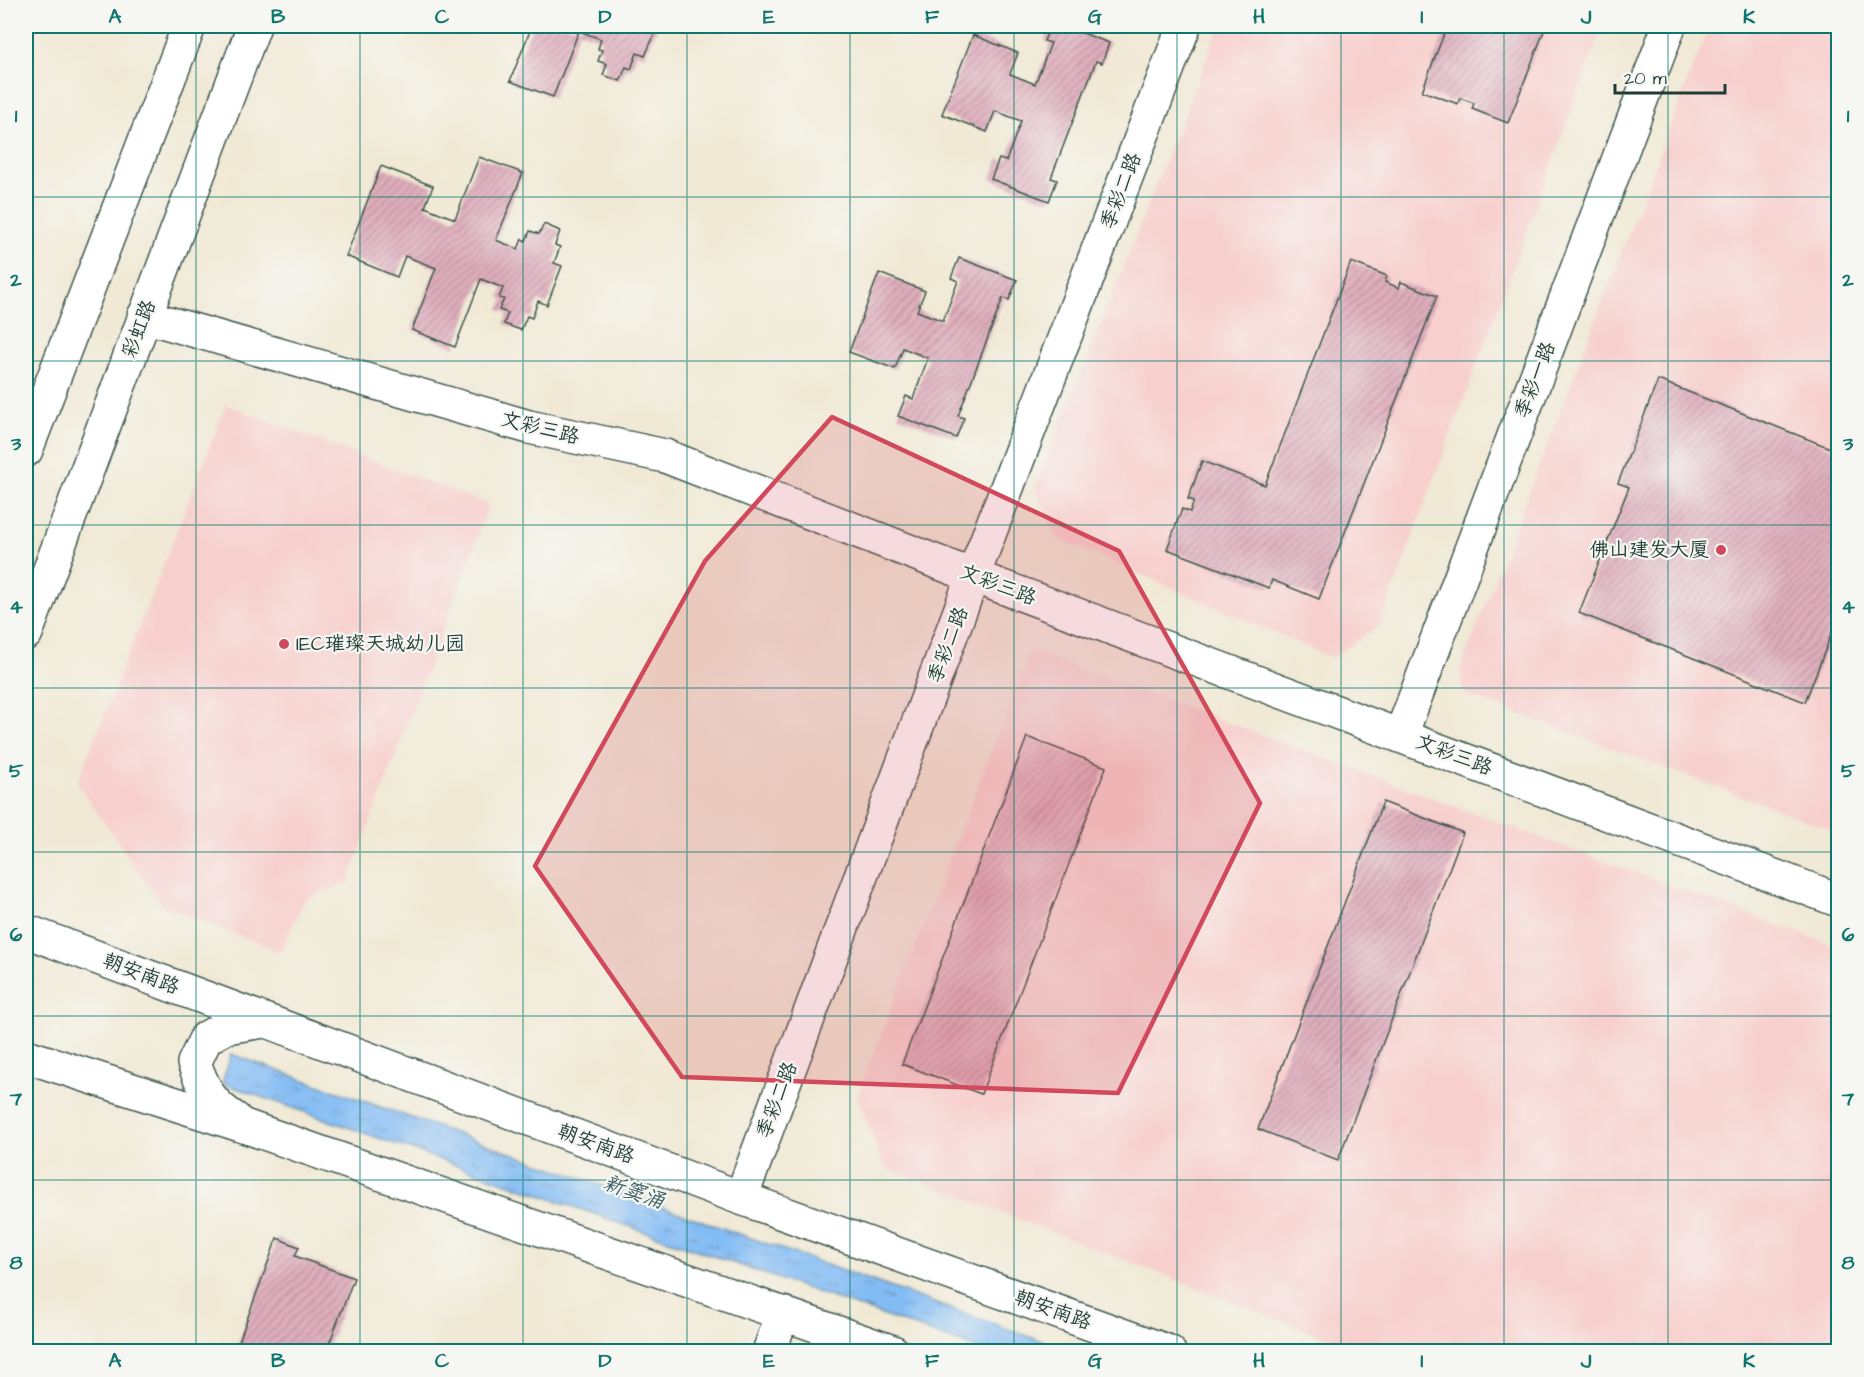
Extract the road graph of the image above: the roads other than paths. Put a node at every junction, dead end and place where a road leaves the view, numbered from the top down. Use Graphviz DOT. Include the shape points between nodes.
graph roads {
  1 [pos="189,26"];
  2 [pos="254,26"];
  3 [pos="1184,26"];
  4 [pos="1669,26"];
  5 [pos="144,316"];
  6 [pos="26,450"];
  7 [pos="973,576"];
  8 [pos="26,633"];
  9 [pos="1401,735"];
  10 [pos="1839,900"];
  11 [pos="26,931"];
  12 [pos="266,1021"];
  13 [pos="26,1056"];
  14 [pos="247,1127"];
  15 [pos="741,1198"];
  16 [pos="783,1313"];
  17 [pos="769,1352"];
  18 [pos="893,1352"];
  19 [pos="1169,1352"];
  1 -- 6 [label="street"];
  2 -- 5 [label="street, 彩虹路"];
  3 -- 7 [label="street, 季彩二路"];
  4 -- 9 [label="street, 季彩一路"];
  5 -- 7 [label="street, 文彩三路" via="529,426 665,456"];
  5 -- 8 [label="street, 彩虹路"];
  7 -- 9 [label="street, 文彩三路"];
  7 -- 15 [label="street, 季彩二路"];
  9 -- 10 [label="street, 文彩三路"];
  11 -- 12 [label="street, 朝安南路"];
  12 -- 14 [label="street" via="226,1027 206,1038 194,1063 204,1089 219,1109"];
  12 -- 15 [label="street, 朝安南路"];
  13 -- 14 [label="street"];
  14 -- 16 [label="street"];
  15 -- 19 [label="street, 朝安南路"];
  16 -- 17 [label="street"];
  16 -- 18 [label="street"];
}
